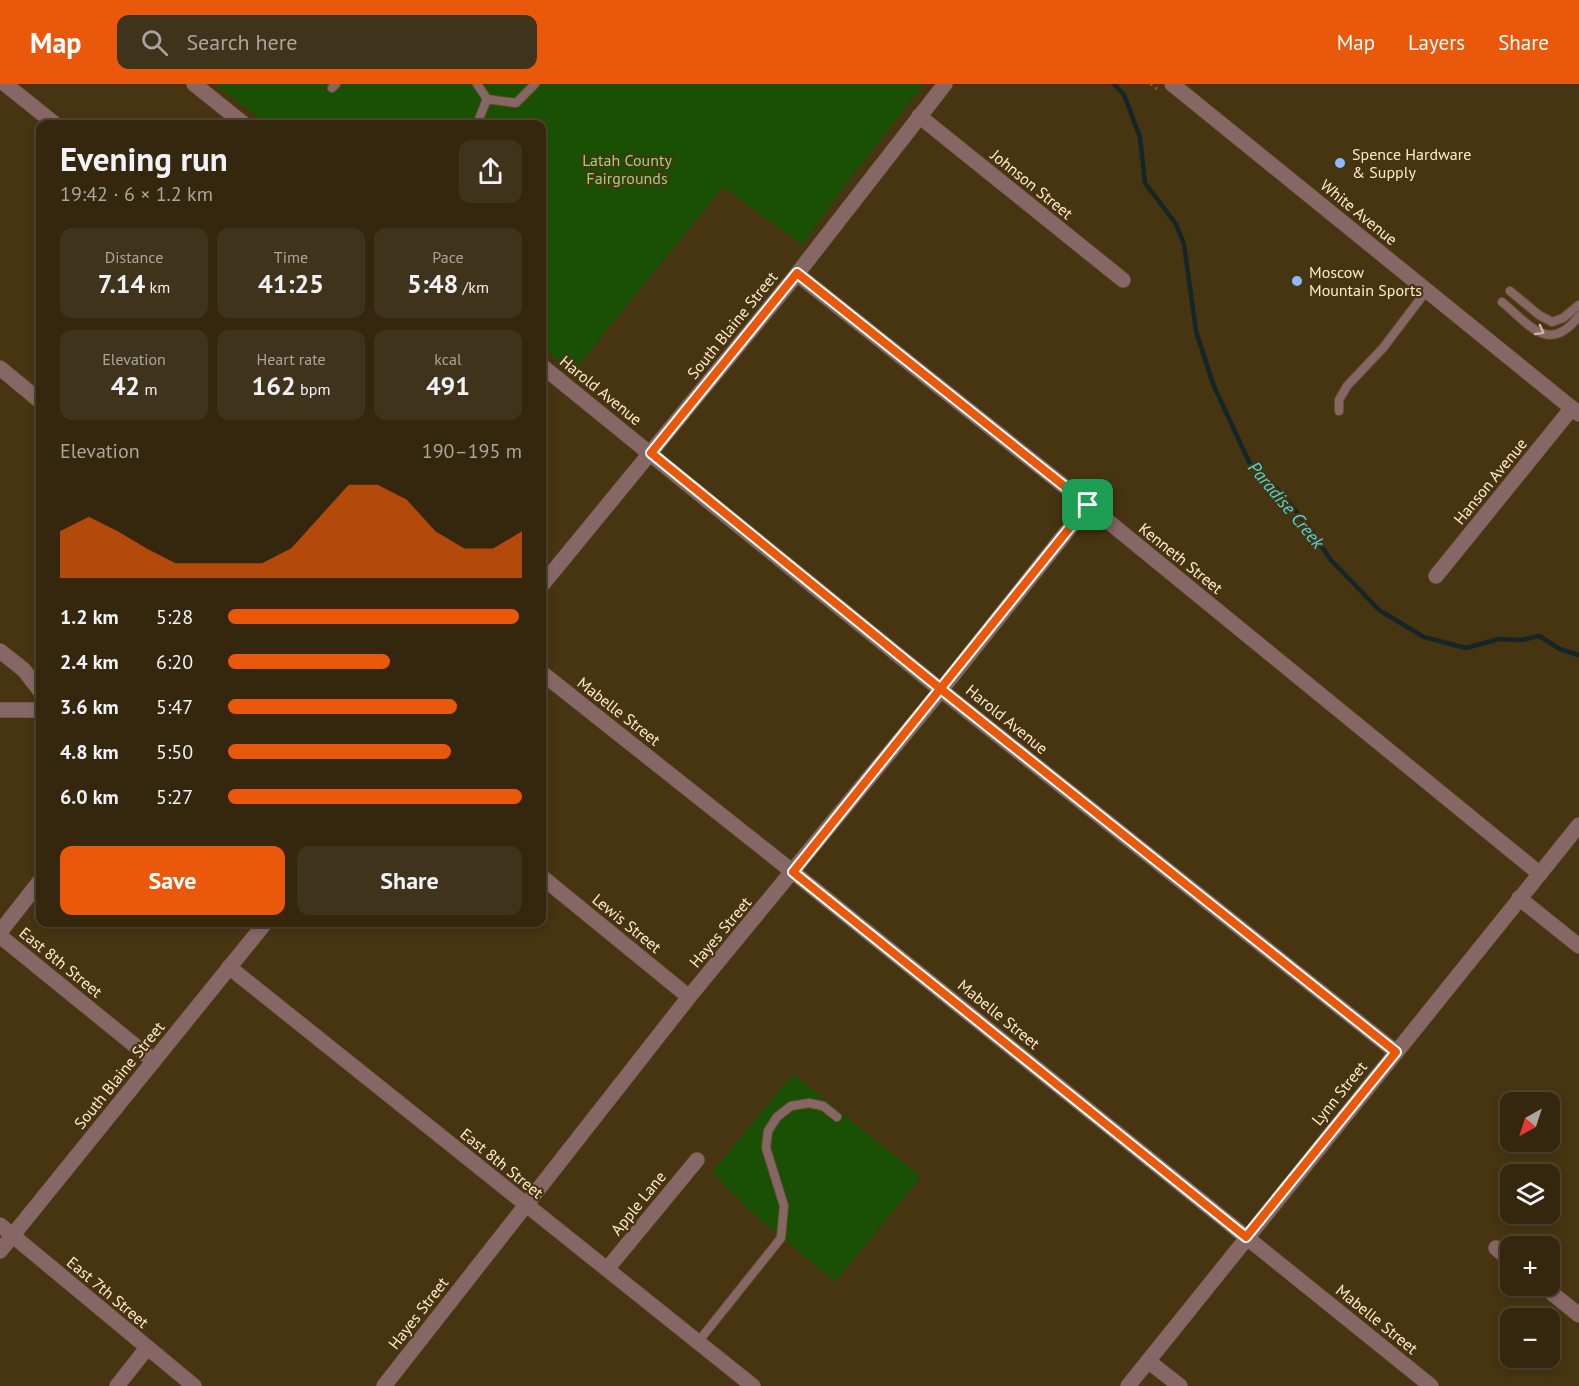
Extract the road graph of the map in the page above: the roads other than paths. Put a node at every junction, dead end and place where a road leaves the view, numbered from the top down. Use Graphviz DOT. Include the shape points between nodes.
graph roads {
  1 [pos="5,84"];
  2 [pos="194,84"];
  3 [pos="477,84"];
  4 [pos="536,84"];
  5 [pos="945,84"];
  6 [pos="1172,84"];
  7 [pos="487,99"];
  8 [pos="919,116"];
  9 [pos="50,120"];
  10 [pos="239,120"];
  11 [pos="479,120"];
  12 [pos="797,273"];
  13 [pos="1123,280"];
  14 [pos="1426,290"];
  15 [pos="1510,291"];
  16 [pos="1502,302"];
  17 [pos="1579,304"];
  18 [pos="1579,316"];
  19 [pos="0,368"];
  20 [pos="546,369"];
  21 [pos="36,398"];
  22 [pos="1339,411"];
  23 [pos="1575,411"];
  24 [pos="651,453"];
  25 [pos="1088,505"];
  26 [pos="1436,576"];
  27 [pos="546,580"];
  28 [pos="0,651"];
  29 [pos="546,676"];
  30 [pos="36,686"];
  31 [pos="942,690"];
  32 [pos="0,710"];
  33 [pos="36,710"];
  34 [pos="1579,825"];
  35 [pos="793,872"];
  36 [pos="1540,874"];
  37 [pos="546,880"];
  38 [pos="36,886"];
  39 [pos="1519,898"];
  40 [pos="262,927"];
  41 [pos="0,934"];
  42 [pos="1579,946"];
  43 [pos="229,967"];
  44 [pos="689,997"];
  45 [pos="1396,1052"];
  46 [pos="154,1061"];
  47 [pos="837,1117"];
  48 [pos="697,1160"];
  49 [pos="524,1205"];
  50 [pos="0,1225"];
  51 [pos="12,1235"];
  52 [pos="1246,1237"];
  53 [pos="1496,1248"];
  54 [pos="0,1251"];
  55 [pos="1500,1251"];
  56 [pos="607,1269"];
  57 [pos="1555,1296"];
  58 [pos="1579,1315"];
  59 [pos="698,1342"];
  60 [pos="147,1348"];
  61 [pos="1148,1361"];
  62 [pos="117,1386"];
  63 [pos="194,1386"];
  64 [pos="384,1386"];
  65 [pos="753,1386"];
  66 [pos="1128,1386"];
  67 [pos="1180,1386"];
  68 [pos="1431,1386"];
  1 -- 9 [label="street"];
  2 -- 10 [label="street"];
  3 -- 7 [label="lane"];
  4 -- 7 [label="lane" via="516,103"];
  5 -- 8 [label="street, South Blaine Street"];
  6 -- 14 [label="street, White Avenue"];
  7 -- 11 [label="lane"];
  8 -- 12 [label="street, South Blaine Street"];
  8 -- 13 [label="street, Johnson Street"];
  12 -- 24 [label="street, South Blaine Street"];
  12 -- 25 [label="street, Kenneth Street"];
  14 -- 22 [label="lane" via="1383,348 1347,386 1339,400"];
  14 -- 23 [label="street, White Avenue"];
  15 -- 17 [label="lane" via="1552,321 1563,318"];
  16 -- 18 [label="lane, one-way" via="1539,333 1551,337 1563,333"];
  19 -- 21 [label="street"];
  20 -- 24 [label="street, Harold Avenue"];
  23 -- 26 [label="street, Hanson Avenue"];
  24 -- 27 [label="street, South Blaine Street"];
  24 -- 31 [label="street, Harold Avenue"];
  25 -- 31 [label="street, Hayes Street"];
  25 -- 36 [label="street, Kenneth Street"];
  28 -- 30 [label="street"];
  29 -- 35 [label="street, Mabelle Street"];
  31 -- 35 [label="street, Hayes Street"];
  31 -- 45 [label="street, Harold Avenue"];
  32 -- 33 [label="street"];
  34 -- 36 [label="street, Lynn Street"];
  35 -- 44 [label="street, Hayes Street"];
  35 -- 52 [label="street, Mabelle Street"];
  36 -- 39 [label="street, Lynn Street"];
  37 -- 44 [label="street, Lewis Street"];
  38 -- 41 [label="street"];
  39 -- 42 [label="street"];
  39 -- 45 [label="street, Lynn Street"];
  40 -- 43 [label="street, South Blaine Street"];
  41 -- 46 [label="street, East 8th Street"];
  43 -- 46 [label="street, South Blaine Street"];
  43 -- 49 [label="street, East 8th Street"];
  44 -- 49 [label="street, Hayes Street"];
  45 -- 52 [label="street, Lynn Street"];
  46 -- 51 [label="street, South Blaine Street"];
  47 -- 59 [label="lane" via="823,1106 809,1102 791,1106 768,1131 766,1148 784,1206 781,1238"];
  48 -- 56 [label="street, Apple Lane"];
  49 -- 56 [label="street, East 8th Street"];
  49 -- 64 [label="street, Hayes Street"];
  50 -- 51 [label="street, East 7th Street"];
  51 -- 54 [label="street, South Blaine Street"];
  51 -- 60 [label="street, East 7th Street"];
  52 -- 61 [label="street, Lynn Street"];
  52 -- 68 [label="street, Mabelle Street"];
  53 -- 55 [label="street"];
  56 -- 59 [label="street, East 8th Street"];
  57 -- 58 [label="street"];
  59 -- 65 [label="street, East 8th Street"];
  60 -- 62 [label="street"];
  60 -- 63 [label="street, East 7th Street"];
  61 -- 66 [label="street, Lynn Street"];
  61 -- 67 [label="street"];
}
